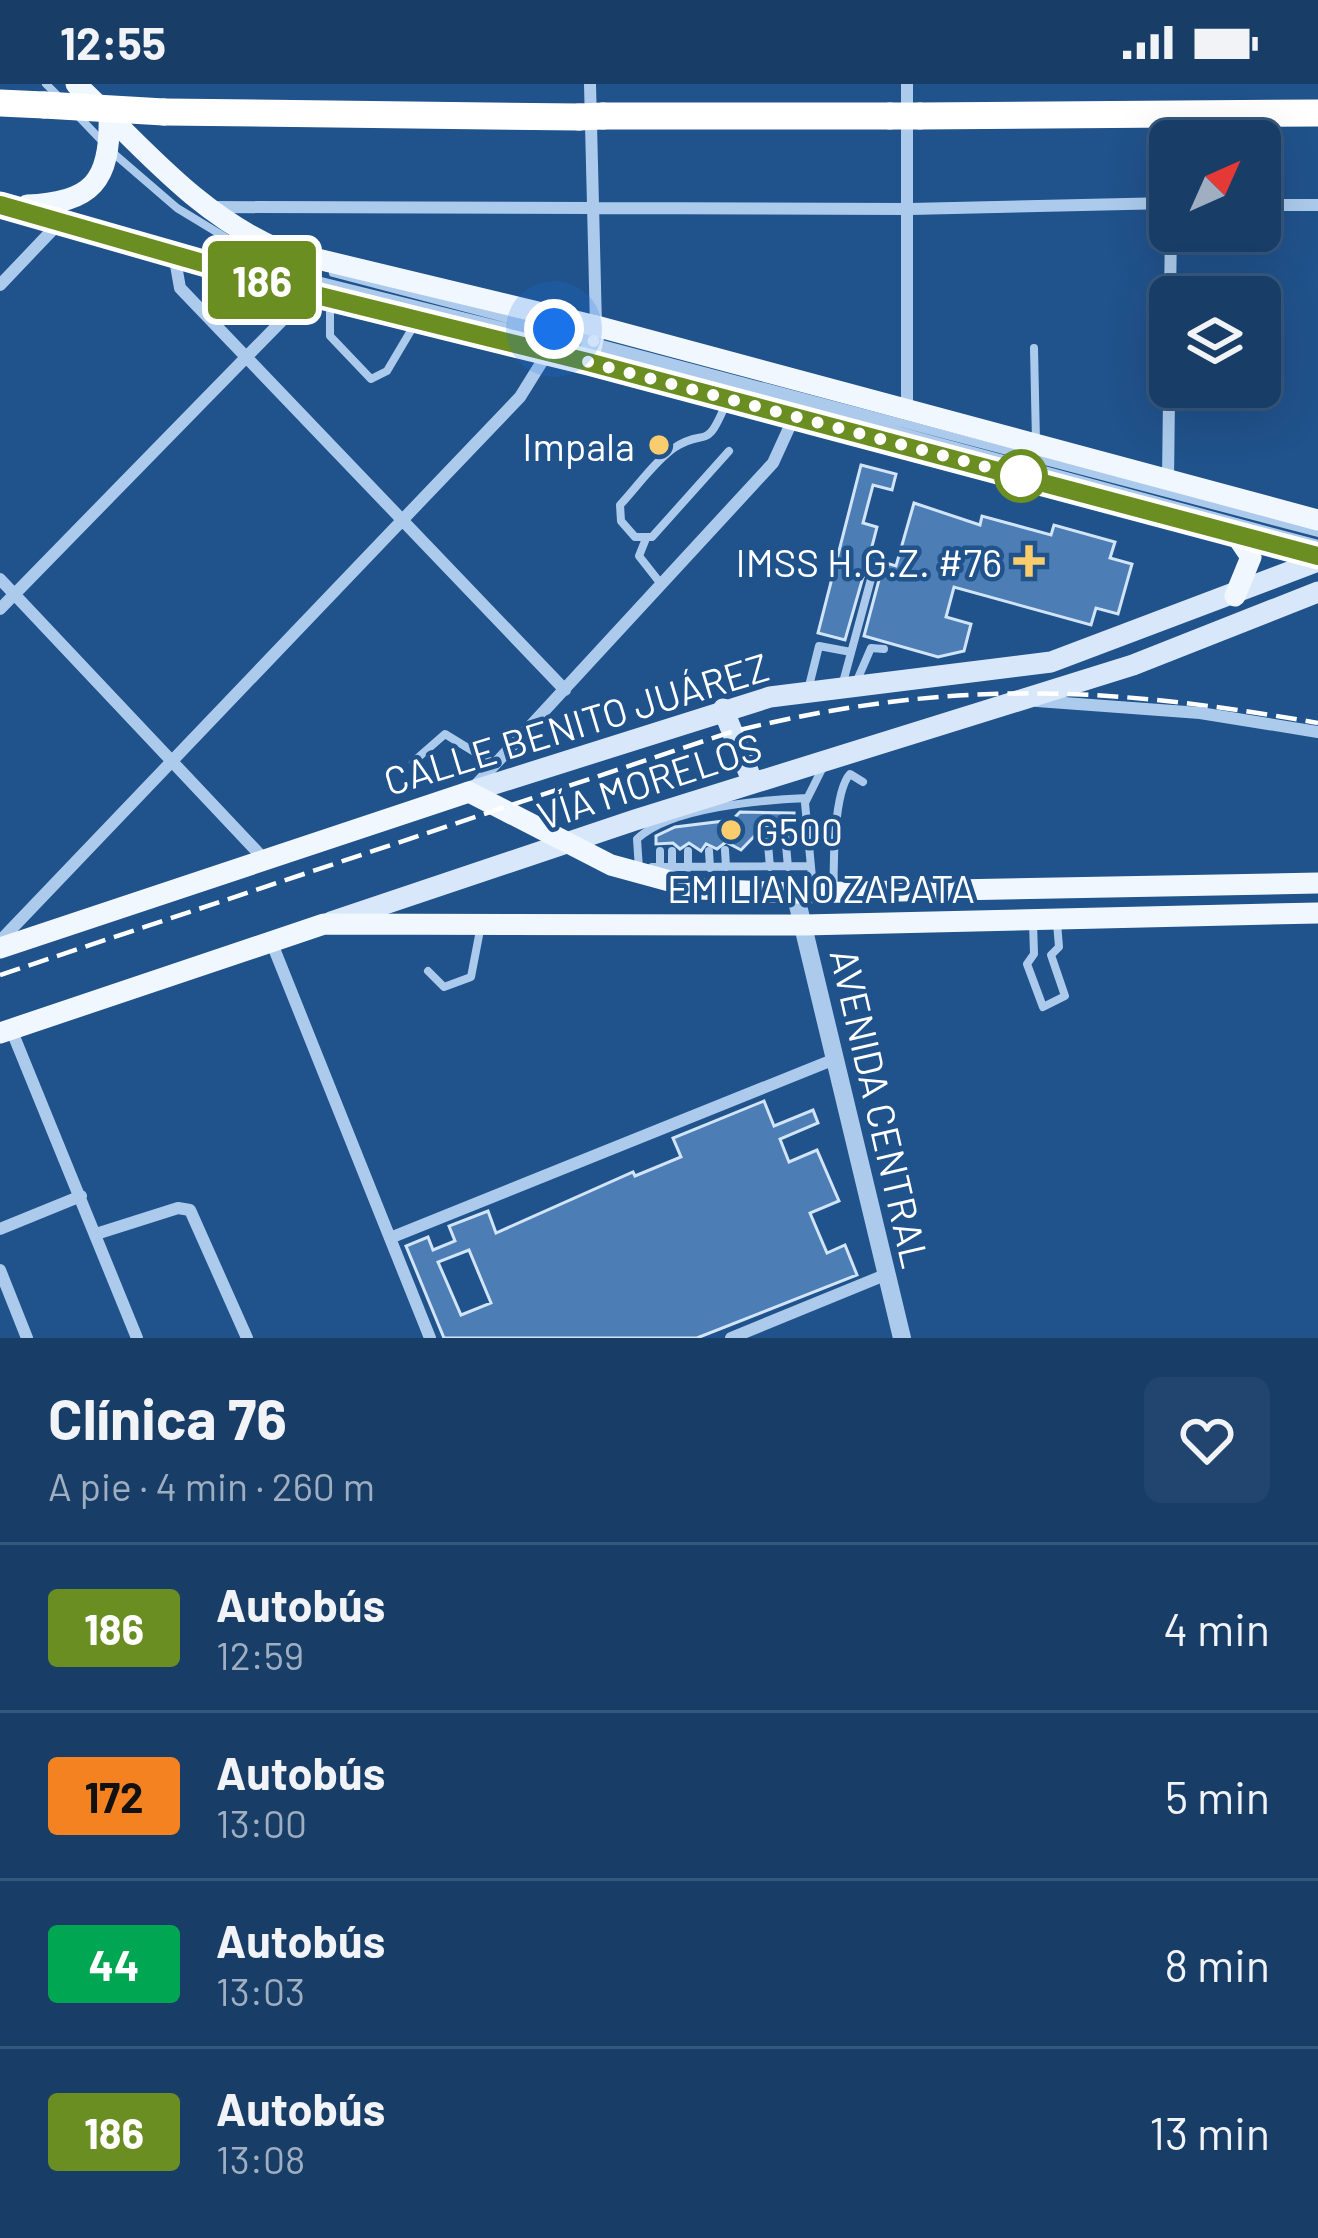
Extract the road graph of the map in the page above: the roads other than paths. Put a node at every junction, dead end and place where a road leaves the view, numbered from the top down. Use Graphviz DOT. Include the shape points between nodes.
graph roads {
  1 [pos="76,84"];
  2 [pos="590,84"];
  3 [pos="908,84"];
  4 [pos="45,95"];
  5 [pos="0,103"];
  6 [pos="1318,113"];
  7 [pos="109,116"];
  8 [pos="110,150"];
  9 [pos="1149,203"];
  10 [pos="1,205"];
  11 [pos="593,205"];
  12 [pos="1281,205"];
  13 [pos="1318,206"];
  14 [pos="205,207"];
  15 [pos="910,209"];
  16 [pos="61,221"];
  17 [pos="174,254"];
  18 [pos="0,285"];
  19 [pos="320,296"];
  20 [pos="416,321"];
  21 [pos="553,334"];
  22 [pos="592,344"];
  23 [pos="1034,348"];
  24 [pos="246,358"];
  25 [pos="728,400"];
  26 [pos="1169,408"];
  27 [pos="907,410"];
  28 [pos="794,417"];
  29 [pos="1036,445"];
  30 [pos="729,451"];
  31 [pos="1168,481"];
  32 [pos="1318,520"];
  33 [pos="402,523"];
  34 [pos="1234,532"];
  35 [pos="1318,533"];
  36 [pos="645,541"];
  37 [pos="1318,544"];
  38 [pos="1318,559"];
  39 [pos="0,579"];
  40 [pos="871,579"];
  41 [pos="662,584"];
  42 [pos="1318,592"];
  43 [pos="14,594"];
  44 [pos="1234,596"];
  45 [pos="0,609"];
  46 [pos="884,649"];
  47 [pos="851,652"];
  48 [pos="848,687"];
  49 [pos="565,691"];
  50 [pos="807,691"];
  51 [pos="1018,700"];
  52 [pos="723,709"];
  53 [pos="1318,732"];
  54 [pos="173,762"];
  55 [pos="413,762"];
  56 [pos="824,764"];
  57 [pos="495,765"];
  58 [pos="863,782"];
  59 [pos="469,792"];
  60 [pos="759,794"];
  61 [pos="807,798"];
  62 [pos="782,799"];
  63 [pos="765,813"];
  64 [pos="783,813"];
  65 [pos="662,825"];
  66 [pos="767,833"];
  67 [pos="785,834"];
  68 [pos="565,843"];
  69 [pos="725,850"];
  70 [pos="660,851"];
  71 [pos="672,851"];
  72 [pos="688,851"];
  73 [pos="709,851"];
  74 [pos="265,860"];
  75 [pos="811,866"];
  76 [pos="726,867"];
  77 [pos="765,867"];
  78 [pos="788,867"];
  79 [pos="672,868"];
  80 [pos="688,868"];
  81 [pos="710,868"];
  82 [pos="646,870"];
  83 [pos="1318,883"];
  84 [pos="759,892"];
  85 [pos="814,893"];
  86 [pos="1318,913"];
  87 [pos="1057,921"];
  88 [pos="1033,922"];
  89 [pos="482,923"];
  90 [pos="324,924"];
  91 [pos="804,926"];
  92 [pos="271,941"];
  93 [pos="0,944"];
  94 [pos="1034,954"];
  95 [pos="1051,955"];
  96 [pos="428,971"];
  97 [pos="4,1026"];
  98 [pos="836,1059"];
  99 [pos="81,1196"];
  100 [pos="0,1228"];
  101 [pos="96,1234"];
  102 [pos="390,1238"];
  103 [pos="0,1270"];
  104 [pos="885,1275"];
  105 [pos="27,1338"];
  106 [pos="137,1338"];
  107 [pos="247,1338"];
  108 [pos="430,1338"];
  109 [pos="731,1338"];
  110 [pos="902,1338"];
  1 -- 7 [label="main road"];
  2 -- 11 [label="street"];
  3 -- 15 [label="street"];
  4 -- 5 [label="highway"];
  4 -- 6 [label="highway, bridge" via="164,112"];
  4 -- 8 [label="lane"];
  7 -- 8 [label="main road"];
  7 -- 14 [label="main road"];
  8 -- 10 [label="main road" via="98,180 80,196"];
  8 -- 21 [label="lane" via="264,267"];
  9 -- 15 [label="street"];
  10 -- 16 [label="main road"];
  11 -- 14 [label="street"];
  11 -- 15 [label="street"];
  11 -- 22 [label="street"];
  12 -- 13 [label="street"];
  14 -- 21 [label="main road" via="280,250"];
  15 -- 27 [label="street"];
  16 -- 17 [label="main road"];
  16 -- 18 [label="street"];
  17 -- 19 [label="main road"];
  17 -- 24 [label="street" via="180,288"];
  19 -- 20 [label="main road"];
  19 -- 20 [label="lane" via="330,337 371,379 387,371"];
  19 -- 24 [label="street"];
  20 -- 21 [label="main road"];
  21 -- 22 [label="main road"];
  21 -- 22 [label="main road"];
  21 -- 33 [label="street" via="520,398"];
  22 -- 25 [label="main road"];
  22 -- 27 [label="main road"];
  22 -- 35 [label="lane"];
  22 -- 37 [label="lane"];
  23 -- 29 [label="lane"];
  24 -- 33 [label="street"];
  24 -- 43 [label="street"];
  25 -- 28 [label="main road"];
  25 -- 36 [label="lane" via="715,432 676,446 620,505 621,521"];
  26 -- 31 [label="street"];
  27 -- 29 [label="main road"];
  28 -- 34 [label="main road"];
  28 -- 41 [label="street" via="773,463"];
  29 -- 31 [label="main road"];
  30 -- 36 [label="lane"];
  31 -- 32 [label="main road"];
  33 -- 49 [label="street"];
  33 -- 54 [label="street"];
  34 -- 38 [label="main road"];
  34 -- 44 [label="main road" via="1251,556"];
  36 -- 41 [label="lane" via="639,556"];
  38 -- 44 [label="main road, CALLE BENITO JUÁREZ"];
  39 -- 43 [label="street"];
  40 -- 47 [label="lane"];
  41 -- 49 [label="street"];
  42 -- 51 [label="main road, VÍA MORELOS" via="1153,658"];
  43 -- 45 [label="street"];
  43 -- 54 [label="street"];
  44 -- 48 [label="main road, CALLE BENITO JUÁREZ" via="1051,662"];
  46 -- 48 [label="lane" via="864,655"];
  47 -- 48 [label="lane"];
  47 -- 50 [label="lane" via="819,646"];
  48 -- 50 [label="main road, CALLE BENITO JUÁREZ"];
  49 -- 57 [label="street"];
  50 -- 52 [label="main road, CALLE BENITO JUÁREZ"];
  51 -- 53 [label="street" via="1200,713"];
  51 -- 56 [label="main road, VÍA MORELOS"];
  52 -- 59 [label="main road, CALLE BENITO JUÁREZ"];
  52 -- 60 [label="main road"];
  54 -- 74 [label="street"];
  54 -- 93 [label="street"];
  55 -- 57 [label="lane" via="445,734"];
  56 -- 60 [label="main road, VÍA MORELOS"];
  56 -- 61 [label="lane"];
  57 -- 59 [label="street"];
  58 -- 85 [label="lane" via="850,774 843,783 842,817"];
  59 -- 68 [label="main road, EMILIANO ZAPATA"];
  59 -- 74 [label="main road, CALLE BENITO JUÁREZ"];
  60 -- 62 [label="lane"];
  60 -- 63 [label="lane"];
  60 -- 65 [label="main road, VÍA MORELOS"];
  60 -- 65 [label="lane" via="724,815"];
  61 -- 62 [label="lane"];
  61 -- 75 [label="lane"];
  62 -- 64 [label="lane"];
  65 -- 68 [label="main road, VÍA MORELOS"];
  65 -- 82 [label="lane" via="638,839"];
  66 -- 77 [label="lane"];
  67 -- 78 [label="lane"];
  68 -- 82 [label="main road, EMILIANO ZAPATA"];
  68 -- 90 [label="main road, VÍA MORELOS"];
  69 -- 76 [label="lane"];
  70 -- 82 [label="lane"];
  71 -- 79 [label="lane"];
  72 -- 80 [label="lane"];
  73 -- 81 [label="lane"];
  74 -- 93 [label="main road, CALLE BENITO JUÁREZ"];
  75 -- 78 [label="lane"];
  75 -- 85 [label="lane"];
  76 -- 77 [label="lane"];
  76 -- 81 [label="lane"];
  77 -- 78 [label="lane"];
  77 -- 84 [label="lane"];
  79 -- 80 [label="lane"];
  79 -- 82 [label="lane"];
  80 -- 81 [label="lane"];
  82 -- 84 [label="main road, EMILIANO ZAPATA" via="699,889"];
  83 -- 85 [label="main road, EMILIANO ZAPATA"];
  84 -- 85 [label="main road, EMILIANO ZAPATA"];
  85 -- 91 [label="street, AVENIDA CENTRAL"];
  86 -- 87 [label="main road, EMILIANO ZAPATA"];
  87 -- 88 [label="main road, EMILIANO ZAPATA"];
  87 -- 95 [label="lane" via="1059,947"];
  88 -- 91 [label="main road, EMILIANO ZAPATA"];
  88 -- 94 [label="lane"];
  89 -- 90 [label="main road, EMILIANO ZAPATA"];
  89 -- 91 [label="main road, EMILIANO ZAPATA"];
  89 -- 96 [label="lane" via="471,977 443,987"];
  90 -- 92 [label="main road, VÍA MORELOS"];
  91 -- 98 [label="street, AVENIDA CENTRAL"];
  92 -- 97 [label="main road, VÍA MORELOS"];
  92 -- 102 [label="street"];
  94 -- 95 [label="lane"];
  94 -- 95 [label="lane" via="1027,964 1048,1007 1066,996"];
  97 -- 99 [label="street"];
  98 -- 102 [label="street"];
  98 -- 104 [label="street, AVENIDA CENTRAL"];
  99 -- 100 [label="street"];
  99 -- 101 [label="street"];
  101 -- 106 [label="street"];
  101 -- 107 [label="street" via="190,1210"];
  102 -- 108 [label="street"];
  103 -- 105 [label="street"];
  104 -- 109 [label="street"];
  104 -- 110 [label="street, AVENIDA CENTRAL"];
}
